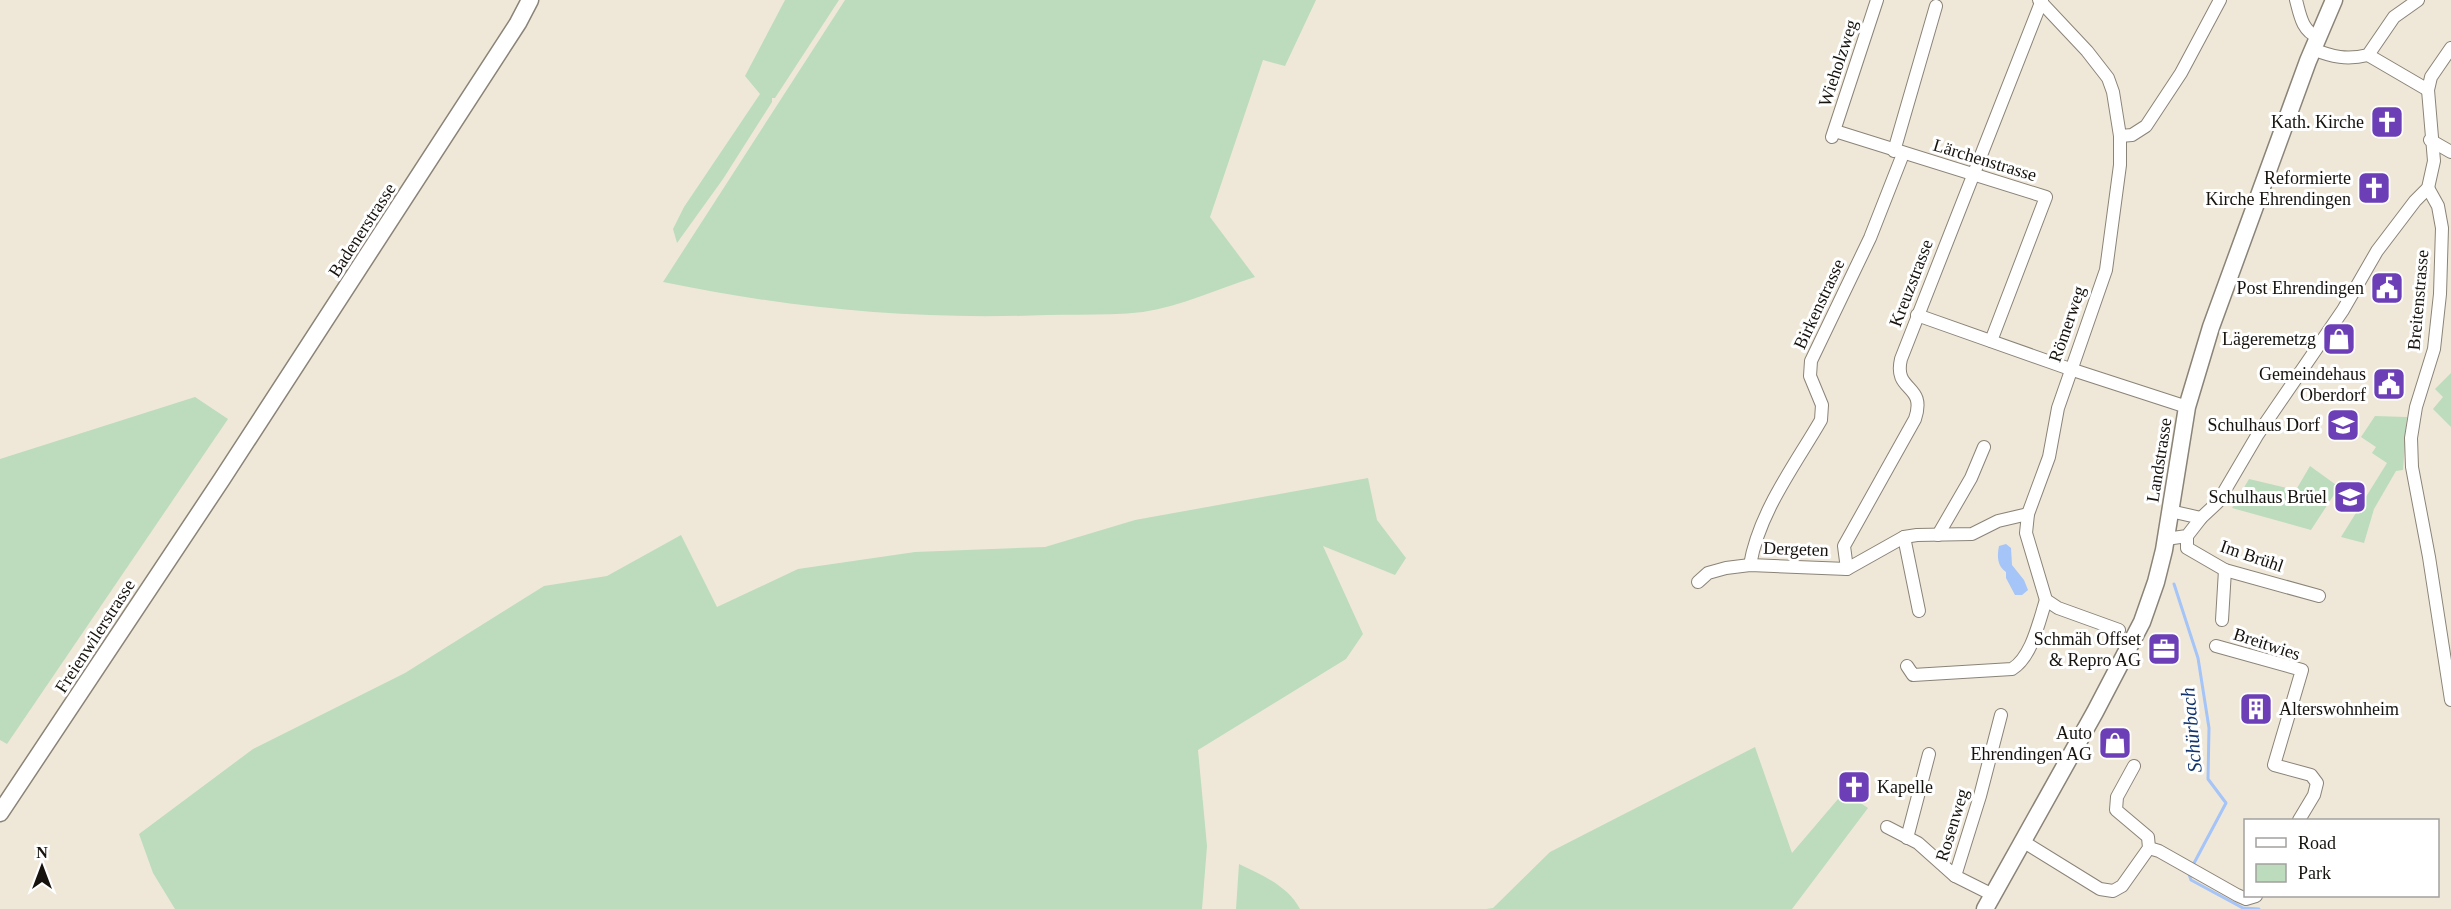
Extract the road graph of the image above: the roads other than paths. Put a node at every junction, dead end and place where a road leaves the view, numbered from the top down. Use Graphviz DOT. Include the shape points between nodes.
graph roads {
  1 [pos="530,0"];
  2 [pos="1877,0"];
  3 [pos="2220,0"];
  4 [pos="2296,0"];
  5 [pos="2334,0"];
  6 [pos="2418,0"];
  7 [pos="2041,1"];
  8 [pos="1936,6"];
  9 [pos="2315,43"];
  10 [pos="2451,48"];
  11 [pos="2368,55"];
  12 [pos="2428,90"];
  13 [pos="1834,134"];
  14 [pos="2120,136"];
  15 [pos="2430,140"];
  16 [pos="2451,152"];
  17 [pos="1899,153"];
  18 [pos="1972,175"];
  19 [pos="2428,188"];
  20 [pos="1917,315"];
  21 [pos="1991,341"];
  22 [pos="2070,369"];
  23 [pos="2187,407"];
  24 [pos="1984,447"];
  25 [pos="222,479"];
  26 [pos="2170,511"];
  27 [pos="2028,514"];
  28 [pos="2201,518"];
  29 [pos="1938,535"];
  30 [pos="2187,536"];
  31 [pos="1904,537"];
  32 [pos="2166,539"];
  33 [pos="1750,565"];
  34 [pos="1847,569"];
  35 [pos="2225,570"];
  36 [pos="1698,582"];
  37 [pos="2319,596"];
  38 [pos="2046,600"];
  39 [pos="1919,611"];
  40 [pos="2222,620"];
  41 [pos="2119,630"];
  42 [pos="2216,646"];
  43 [pos="1907,666"];
  44 [pos="2451,700"];
  45 [pos="2001,715"];
  46 [pos="1929,754"];
  47 [pos="2134,766"];
  48 [pos="0,813"];
  49 [pos="2301,819"];
  50 [pos="1887,827"];
  51 [pos="1907,838"];
  52 [pos="2024,842"];
  53 [pos="2149,848"];
  54 [pos="1955,876"];
  55 [pos="2253,897"];
  56 [pos="1989,902"];
  1 -- 25 [label="street, Badenerstrasse"];
  2 -- 13 [label="street, Wieholzweg"];
  3 -- 14 [label="street" via="2181,74 2146,126 2132,135"];
  4 -- 9 [label="street" via="2303,24"];
  5 -- 9 [label="street, Landstrasse"];
  6 -- 11 [label="street" via="2394,18"];
  7 -- 14 [label="street, Römerweg" via="2108,78"];
  7 -- 18 [label="street, Kreuzstrasse"];
  8 -- 17 [label="street, Birkenstrasse"];
  9 -- 11 [label="street" via="2333,57"];
  9 -- 23 [label="street, Landstrasse" via="2235,256"];
  10 -- 12 [label="street" via="2431,77"];
  11 -- 12 [label="street"];
  12 -- 15 [label="street"];
  13 -- 17 [label="street, Lärchenstrasse"];
  14 -- 22 [label="street, Römerweg" via="2120,165 2106,270"];
  15 -- 16 [label="street"];
  15 -- 19 [label="street" via="2434,161"];
  17 -- 18 [label="street, Lärchenstrasse"];
  17 -- 33 [label="street, Birkenstrasse" via="1870,238 1811,362 1810,376 1822,405 1821,420 1768,512 1753,545"];
  18 -- 20 [label="street, Kreuzstrasse"];
  18 -- 21 [label="street, Lärchenstrasse" via="2046,197"];
  19 -- 28 [label="street" via="2377,251 2218,502"];
  19 -- 44 [label="street, Breitenstrasse" via="2438,206 2442,228 2440,294 2434,349 2416,407 2412,466"];
  20 -- 21 [label="street"];
  20 -- 34 [label="street, Kreuzstrasse" via="1899,368 1901,379 1917,396 1920,406 1844,546"];
  21 -- 22 [label="street"];
  22 -- 23 [label="street"];
  22 -- 27 [label="street, Römerweg" via="2049,457"];
  23 -- 26 [label="street, Landstrasse"];
  24 -- 29 [label="street"];
  25 -- 48 [label="street, Freienwilerstrasse"];
  26 -- 28 [label="street"];
  26 -- 32 [label="street, Landstrasse"];
  27 -- 29 [label="street, Dergeten" via="1998,521 1972,534"];
  27 -- 38 [label="street, Römerweg" via="2026,533"];
  28 -- 30 [label="street"];
  29 -- 31 [label="street, Dergeten"];
  30 -- 32 [label="street"];
  30 -- 35 [label="street, Im Brühl" via="2187,548"];
  31 -- 34 [label="street, Dergeten"];
  31 -- 39 [label="street"];
  32 -- 52 [label="street, Landstrasse" via="2142,622"];
  33 -- 34 [label="street, Dergeten"];
  33 -- 36 [label="street, Dergeten" via="1708,573"];
  35 -- 37 [label="street, Im Brühl"];
  35 -- 40 [label="street"];
  38 -- 41 [label="street"];
  38 -- 43 [label="street" via="2027,651 2012,669 1913,675"];
  42 -- 49 [label="street, Breitwies" via="2302,670 2274,765 2311,775 2317,783"];
  45 -- 54 [label="street, Rosenweg"];
  46 -- 51 [label="street"];
  47 -- 53 [label="street" via="2116,797 2116,810 2148,837"];
  50 -- 51 [label="street"];
  51 -- 54 [label="street"];
  52 -- 53 [label="street" via="2100,889 2113,891 2122,886"];
  52 -- 56 [label="street, Landstrasse"];
  53 -- 55 [label="street" via="2237,895"];
  54 -- 56 [label="street"];
}
